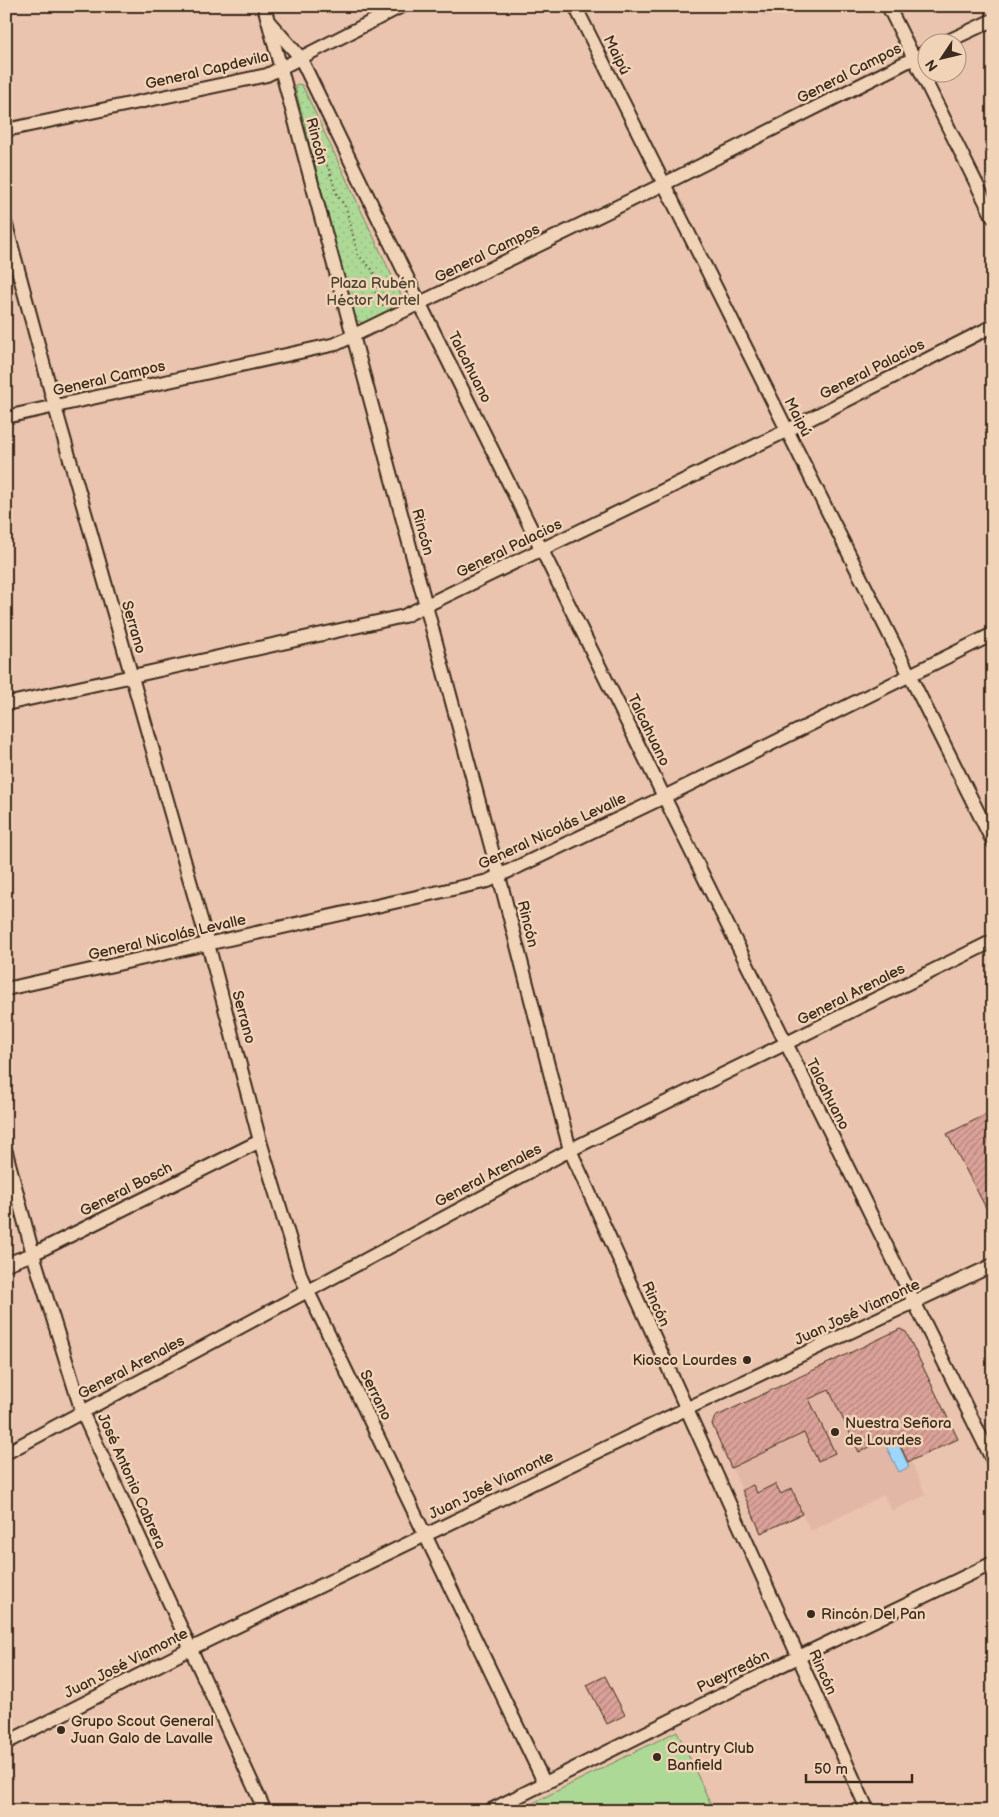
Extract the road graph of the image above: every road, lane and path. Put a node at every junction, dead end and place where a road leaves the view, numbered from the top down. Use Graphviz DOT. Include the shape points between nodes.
graph roads {
  1 [pos="264,6"];
  2 [pos="402,6"];
  3 [pos="575,6"];
  4 [pos="888,6"];
  5 [pos="268,20"];
  6 [pos="993,20"];
  7 [pos="966,33"];
  8 [pos="300,57"];
  9 [pos="914,58"];
  10 [pos="281,69"];
  11 [pos="6,130"];
  12 [pos="304,156"];
  13 [pos="664,184"];
  14 [pos="993,217"];
  15 [pos="6,225"];
  16 [pos="420,304"];
  17 [pos="396,316"];
  18 [pos="993,326"];
  19 [pos="354,337"];
  20 [pos="55,407"];
  21 [pos="6,417"];
  22 [pos="786,430"];
  23 [pos="543,550"];
  24 [pos="426,607"];
  25 [pos="993,634"];
  26 [pos="910,674"];
  27 [pos="132,677"];
  28 [pos="6,704"];
  29 [pos="664,797"];
  30 [pos="993,842"];
  31 [pos="499,876"];
  32 [pos="993,941"];
  33 [pos="208,944"];
  34 [pos="6,989"];
  35 [pos="785,1045"];
  36 [pos="260,1141"];
  37 [pos="570,1150"];
  38 [pos="6,1152"];
  39 [pos="33,1254"];
  40 [pos="6,1264"];
  41 [pos="993,1265"];
  42 [pos="307,1291"];
  43 [pos="915,1303"];
  44 [pos="686,1409"];
  45 [pos="82,1412"];
  46 [pos="6,1453"];
  47 [pos="993,1461"];
  48 [pos="427,1534"];
  49 [pos="993,1563"];
  50 [pos="190,1649"];
  51 [pos="798,1657"];
  52 [pos="6,1743"];
  53 [pos="544,1782"];
  54 [pos="265,1811"];
  55 [pos="489,1811"];
  56 [pos="868,1811"];
  1 -- 5 [label="street, Rincón"];
  2 -- 8 [label="street, General Capdevila"];
  3 -- 13 [label="street, Maipú"];
  4 -- 9 [label="street"];
  5 -- 8 [label="street, Talcahuano"];
  5 -- 10 [label="street, Rincón"];
  6 -- 7 [label="street"];
  8 -- 10 [label="street, General Capdevila"];
  8 -- 16 [label="street, Talcahuano"];
  9 -- 13 [label="street, General Campos"];
  9 -- 14 [label="street"];
  10 -- 11 [label="street, General Capdevila" via="267,75"];
  10 -- 12 [label="street, Rincón"];
  12 -- 17 [label="path" via="319,158 328,166 336,193 346,208 358,256 376,276 376,297"];
  12 -- 19 [label="street, Rincón"];
  13 -- 16 [label="street, General Campos"];
  13 -- 22 [label="street, Maipú"];
  15 -- 20 [label="street, Serrano"];
  16 -- 17 [label="street, General Campos"];
  16 -- 23 [label="street, Talcahuano"];
  17 -- 19 [label="street, General Campos"];
  18 -- 22 [label="street, General Palacios"];
  19 -- 20 [label="street, General Campos" via="336,344"];
  19 -- 24 [label="street, Rincón"];
  20 -- 21 [label="street, General Campos"];
  20 -- 27 [label="street, Serrano"];
  22 -- 23 [label="street, General Palacios"];
  22 -- 26 [label="street, Maipú"];
  23 -- 24 [label="street, General Palacios"];
  23 -- 29 [label="street, Talcahuano"];
  24 -- 27 [label="street, General Palacios" via="404,616"];
  24 -- 31 [label="street, Rincón"];
  25 -- 26 [label="street, General Nicolás Levalle"];
  26 -- 29 [label="street, General Nicolás Levalle"];
  26 -- 30 [label="street, Maipú"];
  27 -- 28 [label="street, General Palacios"];
  27 -- 33 [label="street, Serrano"];
  29 -- 31 [label="street, General Nicolás Levalle"];
  29 -- 35 [label="street, Talcahuano"];
  31 -- 33 [label="street, General Nicolás Levalle" via="481,883"];
  31 -- 37 [label="street, Rincón"];
  32 -- 35 [label="street, General Arenales"];
  33 -- 34 [label="street, General Nicolás Levalle"];
  33 -- 36 [label="street, Serrano"];
  35 -- 37 [label="street, General Arenales"];
  35 -- 43 [label="street, Talcahuano"];
  36 -- 39 [label="street, General Bosch"];
  36 -- 42 [label="street, Serrano"];
  37 -- 42 [label="street, General Arenales"];
  37 -- 44 [label="street, Rincón"];
  38 -- 39 [label="street, José Antonio Cabrera"];
  39 -- 40 [label="street, General Bosch"];
  39 -- 45 [label="street, José Antonio Cabrera"];
  41 -- 43 [label="street, Juan José Viamonte"];
  42 -- 45 [label="street, General Arenales"];
  42 -- 48 [label="street, Serrano"];
  43 -- 44 [label="street, Juan José Viamonte"];
  43 -- 47 [label="street, Talcahuano"];
  44 -- 48 [label="street, Juan José Viamonte"];
  44 -- 51 [label="street, Rincón"];
  45 -- 46 [label="street, General Arenales"];
  45 -- 50 [label="street, José Antonio Cabrera"];
  48 -- 50 [label="street, Juan José Viamonte"];
  48 -- 53 [label="street, Serrano"];
  49 -- 51 [label="street, Pueyrredón"];
  50 -- 52 [label="street, Juan José Viamonte"];
  50 -- 54 [label="street, José Antonio Cabrera"];
  51 -- 53 [label="street, Pueyrredón"];
  51 -- 56 [label="street, Rincón"];
  53 -- 55 [label="street, Pueyrredón"];
}
